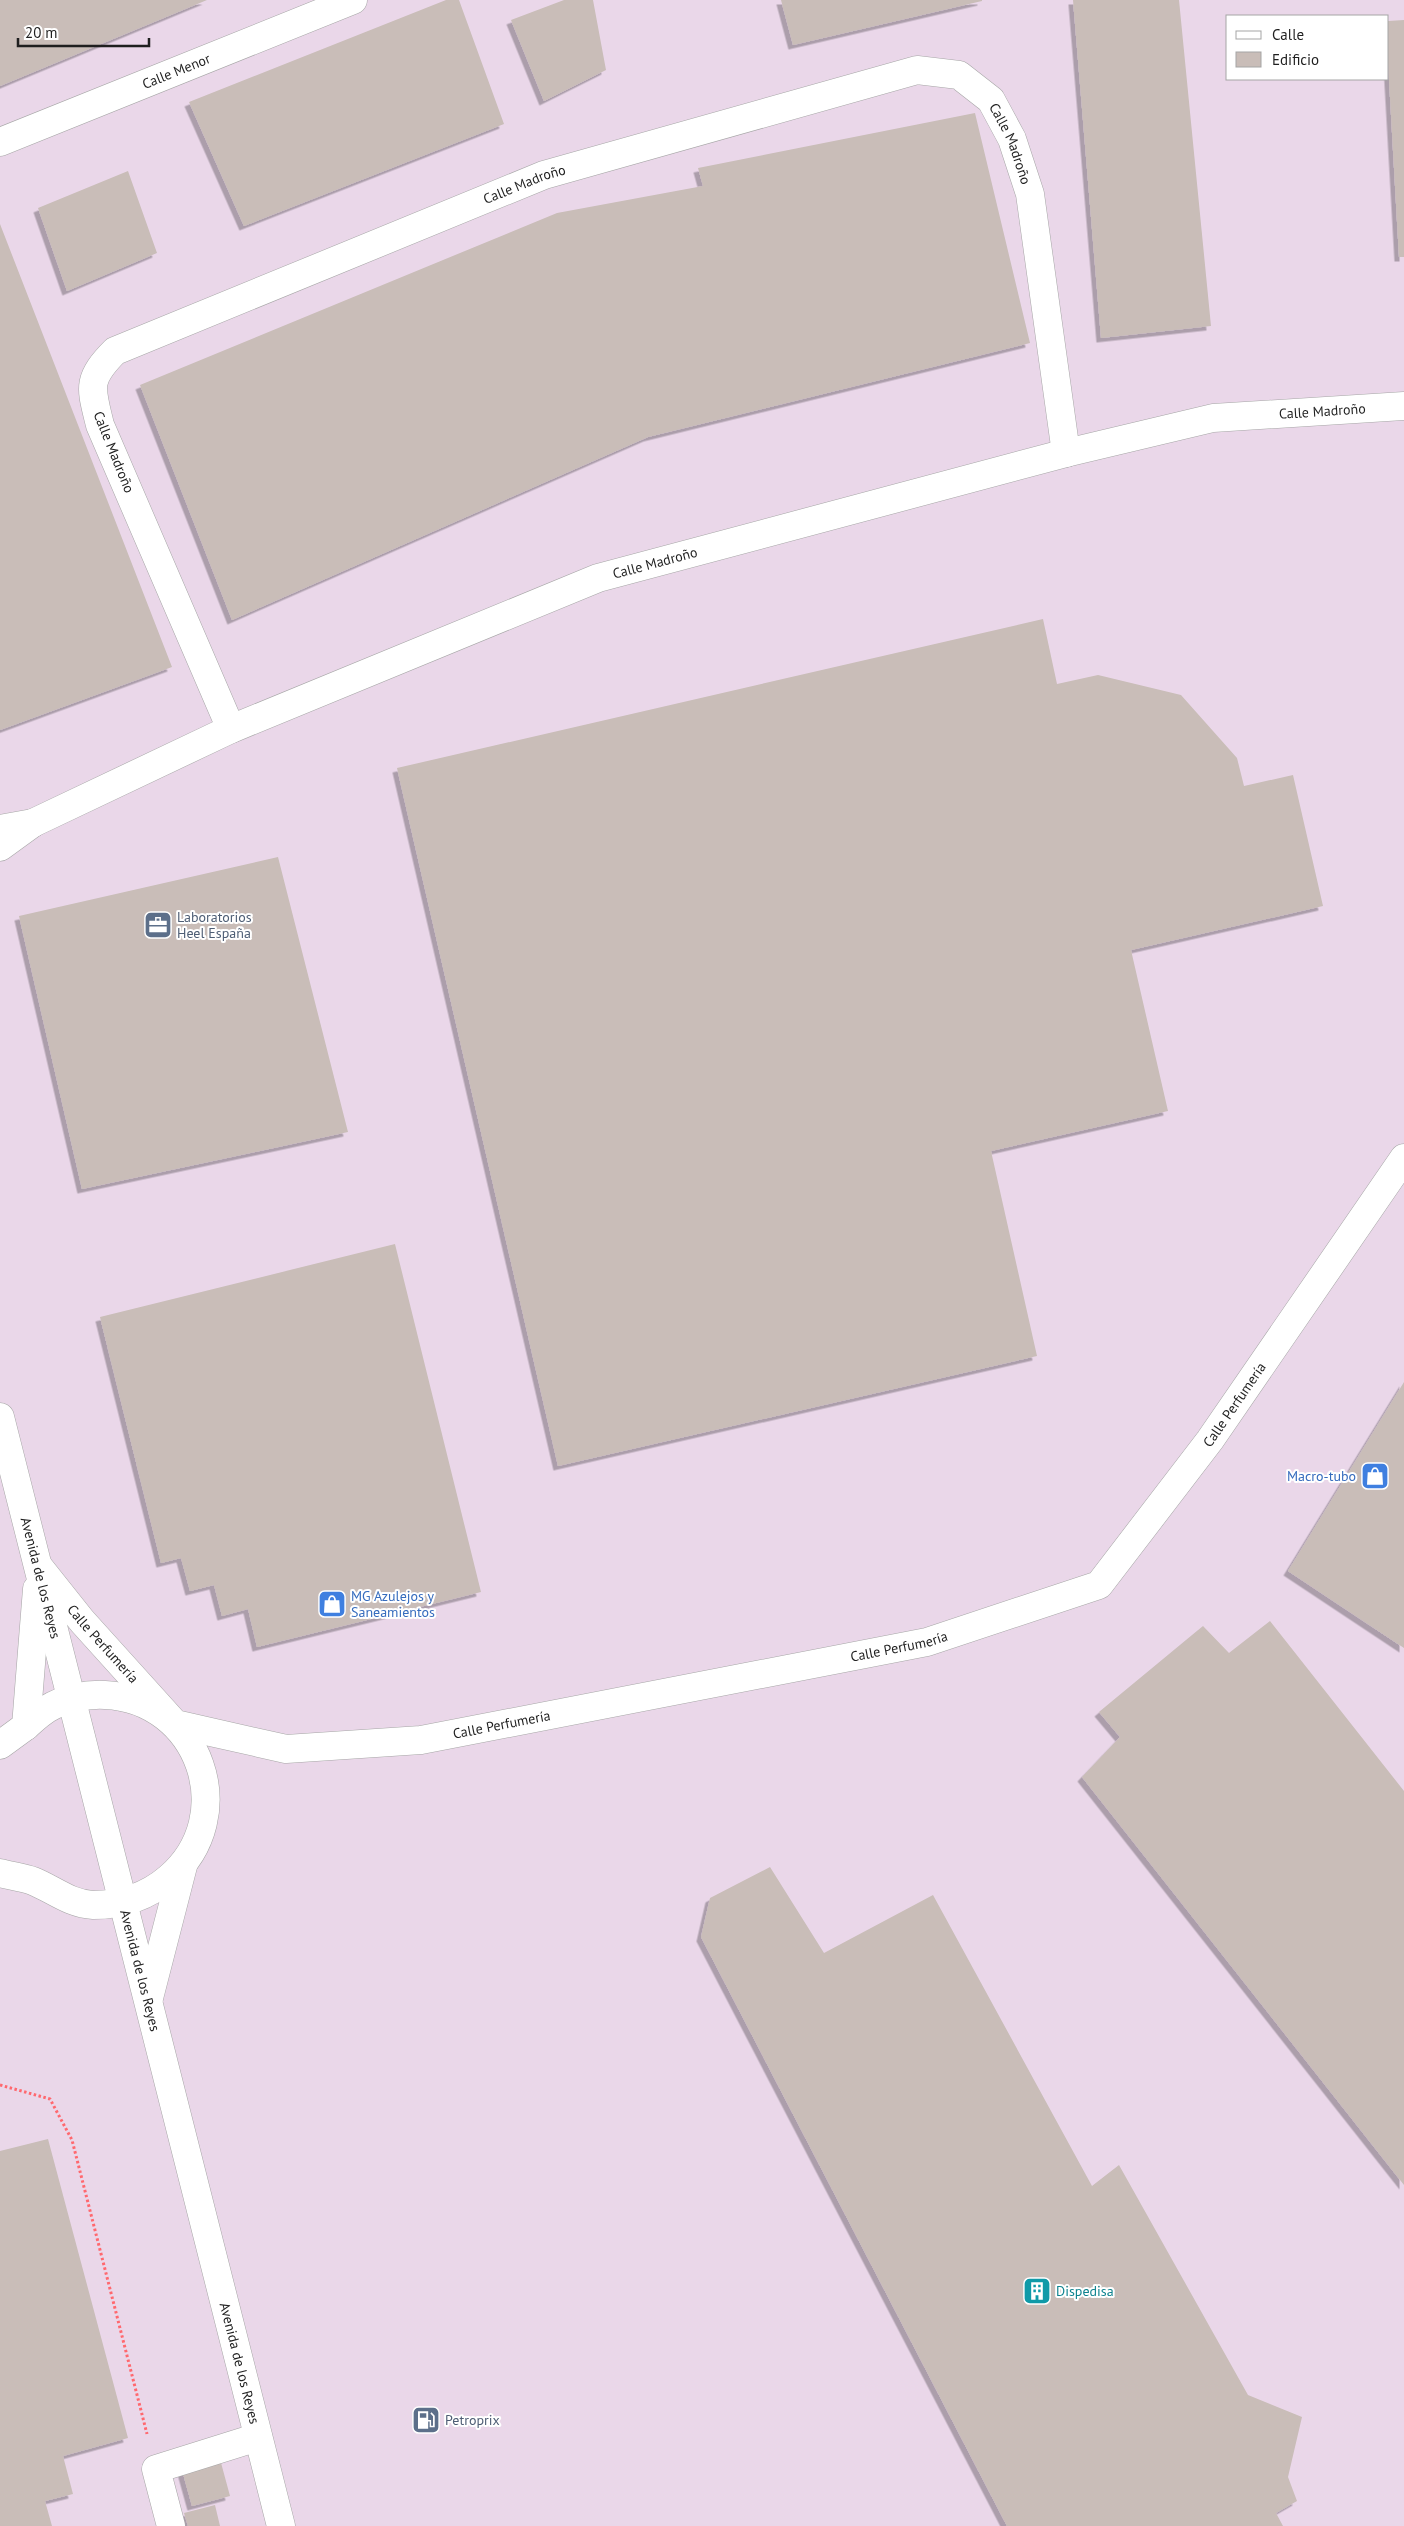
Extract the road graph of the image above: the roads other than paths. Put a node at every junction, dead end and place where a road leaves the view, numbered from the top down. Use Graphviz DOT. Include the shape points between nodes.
graph roads {
  1 [pos="353,0"];
  2 [pos="0,142"];
  3 [pos="1404,406"];
  4 [pos="1066,453"];
  5 [pos="231,729"];
  6 [pos="33,823"];
  7 [pos="0,829"];
  8 [pos="0,847"];
  9 [pos="1404,1158"];
  10 [pos="0,1417"];
  11 [pos="39,1567"];
  12 [pos="72,1698"];
  13 [pos="175,1724"];
  14 [pos="26,1726"];
  15 [pos="0,1745"];
  16 [pos="183,1866"];
  17 [pos="0,1874"];
  18 [pos="123,1902"];
  19 [pos="148,2002"];
  20 [pos="258,2437"];
  21 [pos="171,2526"];
  22 [pos="281,2526"];
  1 -- 2 [label="street, Calle Menor"];
  3 -- 4 [label="street, Calle Madroño" via="1213,418"];
  4 -- 5 [label="street, Calle Madroño" via="598,578"];
  4 -- 5 [label="street, Calle Madroño" via="1030,194 1012,139 991,100 960,75 917,70 544,176 115,351 96,370 92,394 100,425"];
  5 -- 6 [label="street, Calle Madroño"];
  6 -- 7 [label="street, Calle Madroño"];
  6 -- 8 [label="street, Calle Madroño"];
  9 -- 13 [label="street, Calle Perfumería" via="1210,1440 1099,1585 928,1642 421,1740 286,1749"];
  10 -- 11 [label="street, Avenida de los Reyes"];
  11 -- 12 [label="street, Avenida de los Reyes"];
  11 -- 13 [label="street, Calle Perfumería" via="82,1621"];
  11 -- 14 [label="street"];
  12 -- 13 [label="street, Calle Perfumería" via="116,1696 138,1701"];
  12 -- 14 [label="street, Calle Perfumería" via="47,1709"];
  12 -- 18 [label="street, Avenida de los Reyes"];
  13 -- 16 [label="street, Calle Perfumería" via="191,1745 202,1768 206,1794 205,1819 197,1844"];
  14 -- 15 [label="street, Calle Perfumería"];
  16 -- 18 [label="street, Calle Perfumería" via="156,1889"];
  16 -- 19 [label="street, Calle Perfumería"];
  17 -- 18 [label="street, Calle Perfumería" via="33,1880 60,1896 91,1905"];
  18 -- 19 [label="street, Avenida de los Reyes"];
  19 -- 20 [label="street, Avenida de los Reyes"];
  20 -- 21 [label="street" via="156,2469"];
  20 -- 22 [label="street, Avenida de los Reyes"];
}
